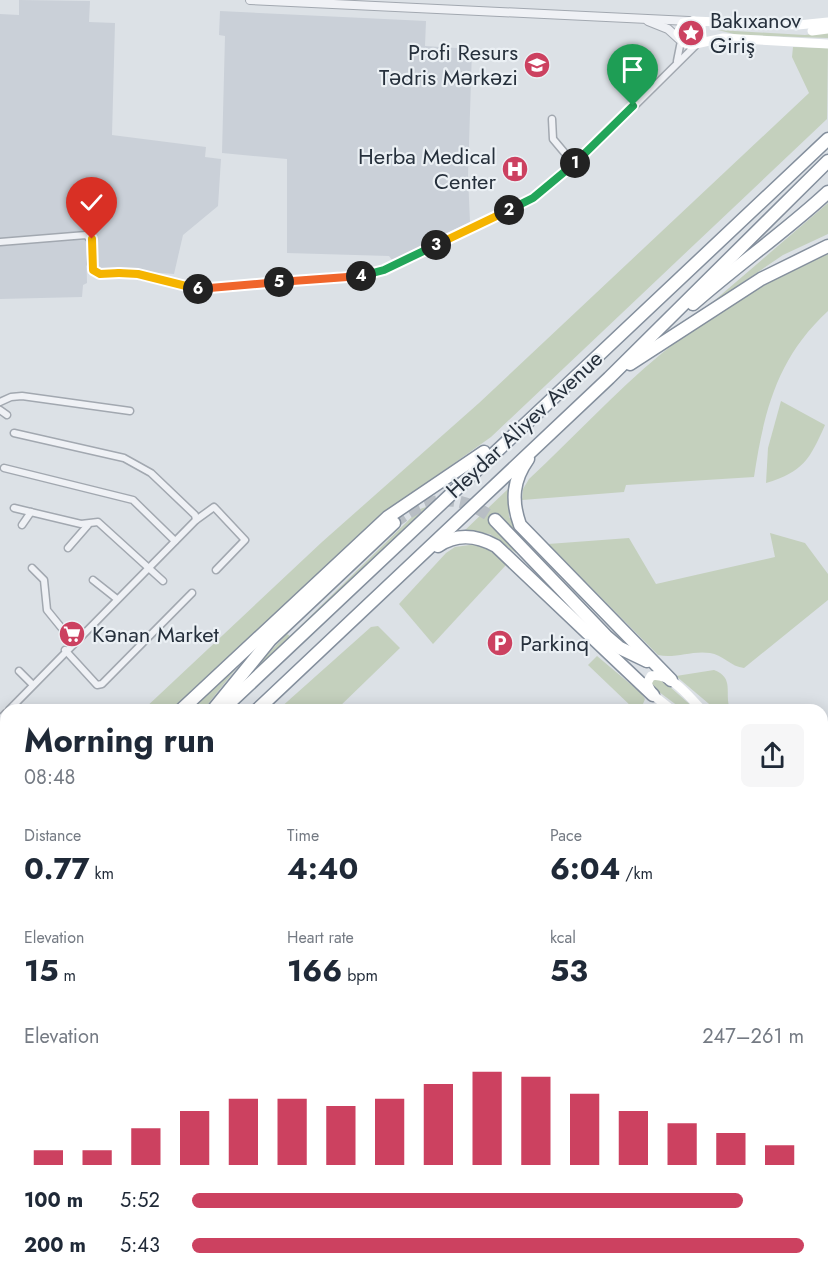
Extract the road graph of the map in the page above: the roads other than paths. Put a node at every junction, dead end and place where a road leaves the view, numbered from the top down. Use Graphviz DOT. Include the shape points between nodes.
graph roads {
  1 [pos="250,0"];
  2 [pos="638,18"];
  3 [pos="691,21"];
  4 [pos="828,22"];
  5 [pos="828,29"];
  6 [pos="681,40"];
  7 [pos="699,42"];
  8 [pos="828,44"];
  9 [pos="677,61"];
  10 [pos="552,119"];
  11 [pos="828,132"];
  12 [pos="828,140"];
  13 [pos="812,155"];
  14 [pos="828,161"];
  15 [pos="574,164"];
  16 [pos="828,183"];
  17 [pos="828,192"];
  18 [pos="0,242"];
  19 [pos="828,246"];
  20 [pos="731,271"];
  21 [pos="609,378"];
  22 [pos="0,402"];
  23 [pos="541,407"];
  24 [pos="0,410"];
  25 [pos="130,411"];
  26 [pos="7,415"];
  27 [pos="554,427"];
  28 [pos="14,433"];
  29 [pos="4,468"];
  30 [pos="14,508"];
  31 [pos="31,512"];
  32 [pos="196,520"];
  33 [pos="495,520"];
  34 [pos="394,523"];
  35 [pos="22,525"];
  36 [pos="88,525"];
  37 [pos="176,541"];
  38 [pos="68,548"];
  39 [pos="32,568"];
  40 [pos="149,568"];
  41 [pos="216,570"];
  42 [pos="406,571"];
  43 [pos="93,580"];
  44 [pos="163,581"];
  45 [pos="192,593"];
  46 [pos="117,599"];
  47 [pos="73,642"];
  48 [pos="65,650"];
  49 [pos="654,664"];
  50 [pos="19,671"];
  51 [pos="671,680"];
  52 [pos="32,684"];
  53 [pos="653,694"];
  54 [pos="13,704"];
  55 [pos="187,704"];
  56 [pos="218,704"];
  57 [pos="228,704"];
  58 [pos="263,704"];
  59 [pos="665,704"];
  60 [pos="696,704"];
  1 -- 2 [label="street"];
  2 -- 3 [label="street"];
  2 -- 6 [label="street" via="668,29"];
  3 -- 4 [label="main road" via="798,25"];
  3 -- 6 [label="main road" via="681,26"];
  3 -- 7 [label="main road" via="703,33"];
  5 -- 7 [label="main road" via="717,28"];
  6 -- 7 [label="main road" via="691,45"];
  6 -- 9 [label="street"];
  7 -- 8 [label="main road" via="731,38"];
  7 -- 9 [label="street"];
  9 -- 15 [label="street"];
  10 -- 15 [label="street" via="553,139"];
  11 -- 13 [label="main road"];
  12 -- 13 [label="highway, Heydar Aliyev Avenue"];
  13 -- 23 [label="highway, Heydar Aliyev Avenue"];
  14 -- 21 [label="highway, Heydar Aliyev Avenue"];
  15 -- 18 [label="street" via="528,201 384,270 365,275 192,288 138,274 95,272 91,264 93,241 86,235"];
  16 -- 20 [label="highway"];
  17 -- 20 [label="highway"];
  19 -- 21 [label="highway" via="736,294"];
  20 -- 21 [label="highway"];
  21 -- 27 [label="highway, Heydar Aliyev Avenue"];
  22 -- 25 [label="street" via="22,396"];
  23 -- 55 [label="highway" via="473,460 388,517"];
  23 -- 57 [label="highway, Heydar Aliyev Avenue"];
  24 -- 26 [label="street"];
  27 -- 42 [label="highway, Heydar Aliyev Avenue"];
  27 -- 49 [label="highway" via="520,472 513,494 520,525"];
  28 -- 32 [label="street" via="124,458 160,481"];
  29 -- 37 [label="street" via="133,500"];
  30 -- 31 [label="street"];
  31 -- 35 [label="street"];
  31 -- 36 [label="street"];
  32 -- 37 [label="street"];
  32 -- 41 [label="street" via="216,508 244,537 244,542"];
  33 -- 49 [label="highway" via="606,636 620,648"];
  34 -- 56 [label="highway" via="270,640"];
  36 -- 38 [label="street"];
  36 -- 40 [label="street" via="102,524"];
  37 -- 40 [label="street"];
  39 -- 47 [label="street" via="44,580 46,610"];
  40 -- 44 [label="street"];
  40 -- 46 [label="street"];
  42 -- 53 [label="highway" via="452,539 472,537 488,542 512,560"];
  42 -- 58 [label="highway, Heydar Aliyev Avenue"];
  43 -- 46 [label="street"];
  45 -- 48 [label="street" via="102,684 97,685"];
  46 -- 47 [label="street"];
  47 -- 48 [label="street"];
  48 -- 52 [label="street"];
  49 -- 51 [label="highway"];
  50 -- 52 [label="street"];
  51 -- 53 [label="main road" via="651,676 647,683"];
  51 -- 60 [label="main road"];
  52 -- 54 [label="street"];
  53 -- 59 [label="main road"];
}
